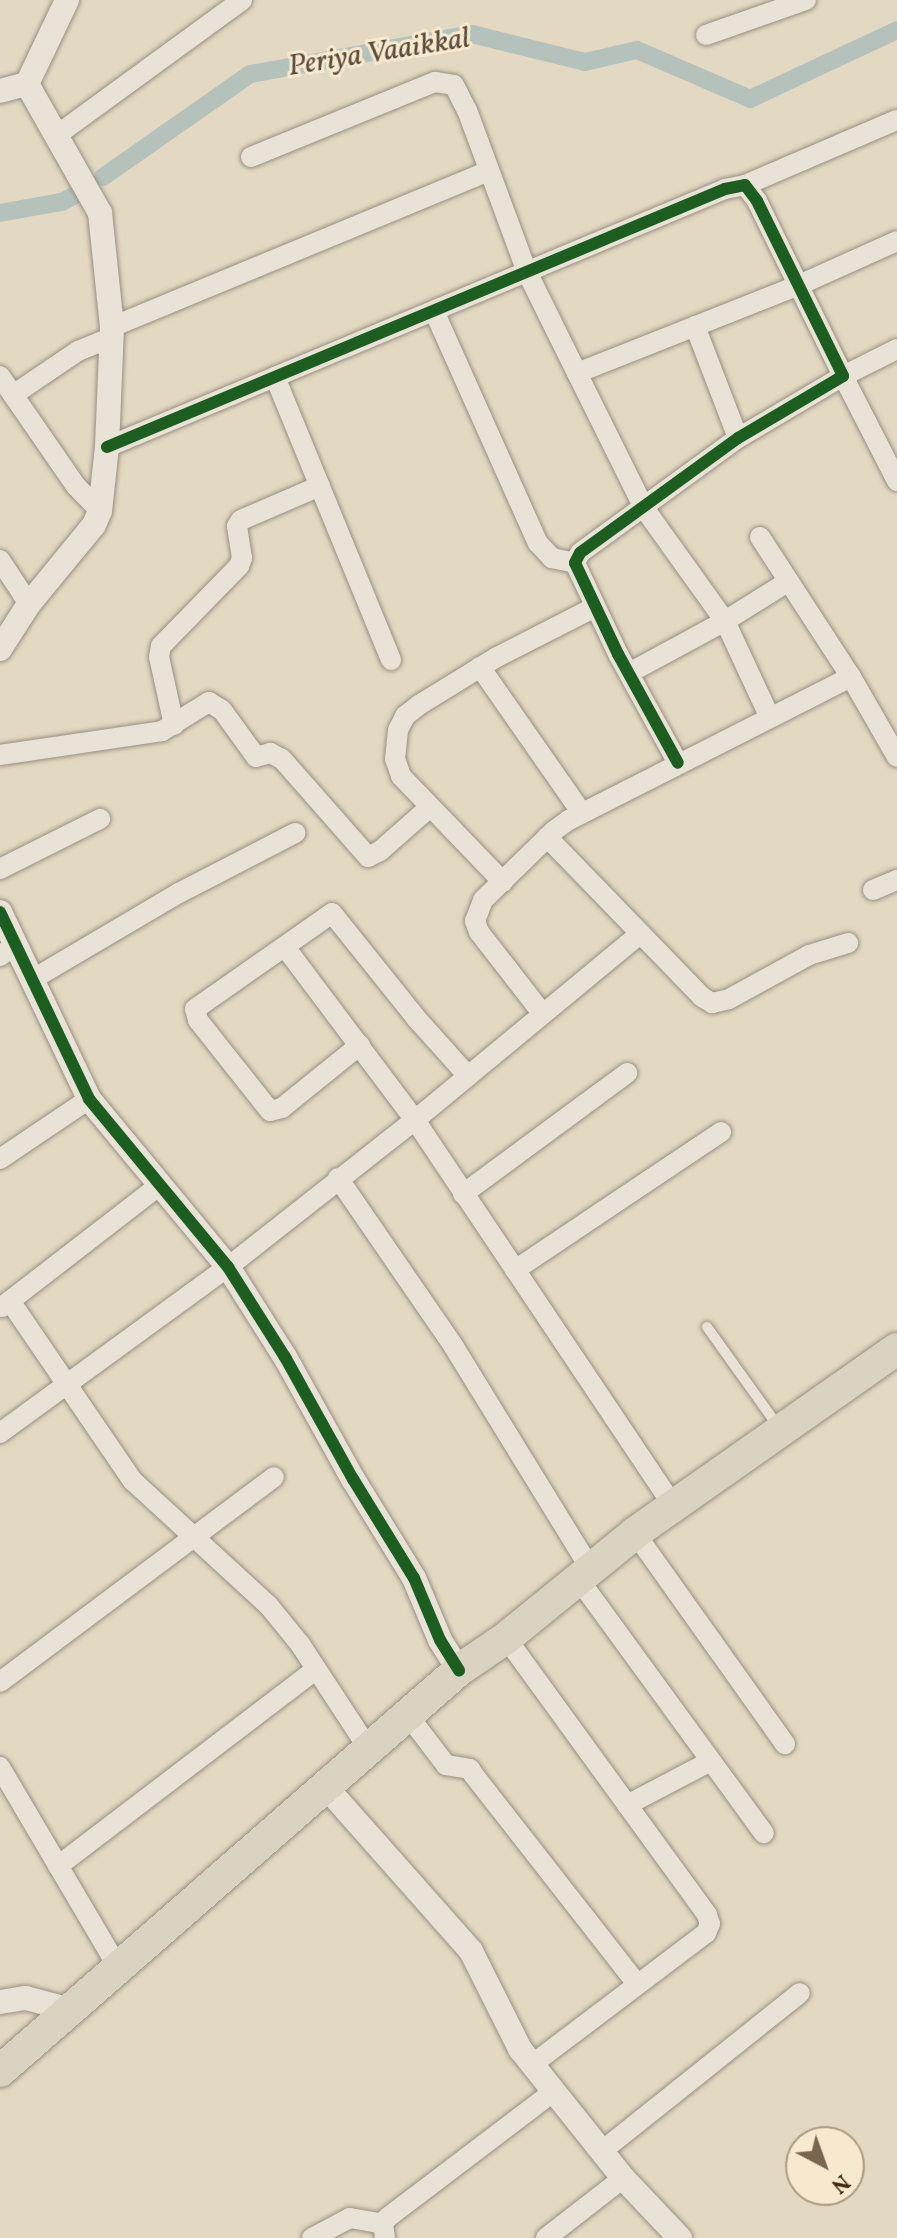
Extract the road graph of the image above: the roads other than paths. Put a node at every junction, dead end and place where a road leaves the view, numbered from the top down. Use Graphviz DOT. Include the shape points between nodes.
graph roads {
  1 [pos="67,0"];
  2 [pos="242,0"];
  3 [pos="806,0"];
  4 [pos="706,35"];
  5 [pos="27,84"];
  6 [pos="0,91"];
  7 [pos="897,120"];
  8 [pos="57,135"];
  9 [pos="251,157"];
  10 [pos="488,171"];
  11 [pos="745,185"];
  12 [pos="897,241"];
  13 [pos="527,272"];
  14 [pos="799,285"];
  15 [pos="434,311"];
  16 [pos="695,326"];
  17 [pos="112,332"];
  18 [pos="897,349"];
  19 [pos="577,373"];
  20 [pos="0,376"];
  21 [pos="843,376"];
  22 [pos="275,377"];
  23 [pos="13,395"];
  24 [pos="738,438"];
  25 [pos="107,447"];
  26 [pos="897,481"];
  27 [pos="320,486"];
  28 [pos="644,508"];
  29 [pos="100,511"];
  30 [pos="760,537"];
  31 [pos="0,560"];
  32 [pos="575,563"];
  33 [pos="789,581"];
  34 [pos="29,604"];
  35 [pos="595,607"];
  36 [pos="725,621"];
  37 [pos="0,649"];
  38 [pos="391,660"];
  39 [pos="480,667"];
  40 [pos="629,673"];
  41 [pos="851,677"];
  42 [pos="769,716"];
  43 [pos="174,725"];
  44 [pos="0,755"];
  45 [pos="897,757"];
  46 [pos="678,763"];
  47 [pos="429,808"];
  48 [pos="582,813"];
  49 [pos="100,819"];
  50 [pos="295,833"];
  51 [pos="547,837"];
  52 [pos="0,869"];
  53 [pos="897,880"];
  54 [pos="503,882"];
  55 [pos="873,890"];
  56 [pos="0,912"];
  57 [pos="640,934"];
  58 [pos="848,943"];
  59 [pos="285,947"];
  60 [pos="9,950"];
  61 [pos="33,979"];
  62 [pos="542,1013"];
  63 [pos="360,1045"];
  64 [pos="627,1073"];
  65 [pos="468,1076"];
  66 [pos="89,1099"];
  67 [pos="415,1120"];
  68 [pos="721,1132"];
  69 [pos="0,1159"];
  70 [pos="338,1178"];
  71 [pos="160,1185"];
  72 [pos="463,1194"];
  73 [pos="228,1267"];
  74 [pos="515,1270"];
  75 [pos="5,1305"];
  76 [pos="707,1327"];
  77 [pos="897,1349"];
  78 [pos="68,1384"];
  79 [pos="781,1431"];
  80 [pos="0,1433"];
  81 [pos="274,1477"];
  82 [pos="673,1506"];
  83 [pos="635,1533"];
  84 [pos="195,1536"];
  85 [pos="584,1572"];
  86 [pos="506,1638"];
  87 [pos="459,1670"];
  88 [pos="314,1671"];
  89 [pos="0,1682"];
  90 [pos="407,1714"];
  91 [pos="785,1744"];
  92 [pos="368,1748"];
  93 [pos="709,1762"];
  94 [pos="0,1767"];
  95 [pos="325,1786"];
  96 [pos="627,1805"];
  97 [pos="764,1833"];
  98 [pos="58,1866"];
  99 [pos="117,1966"];
  100 [pos="637,1984"];
  101 [pos="800,1993"];
  102 [pos="0,2002"];
  103 [pos="67,2009"];
  104 [pos="533,2064"];
  105 [pos="0,2071"];
  106 [pos="553,2092"];
  107 [pos="602,2151"];
  108 [pos="623,2178"];
  109 [pos="384,2231"];
  110 [pos="312,2238"];
  111 [pos="546,2238"];
  112 [pos="680,2238"];
  1 -- 5 [label="street"];
  2 -- 8 [label="street"];
  3 -- 4 [label="street"];
  5 -- 6 [label="street"];
  5 -- 8 [label="street"];
  7 -- 11 [label="street"];
  8 -- 17 [label="street" via="100,213"];
  9 -- 10 [label="street" via="444,81 460,94"];
  10 -- 13 [label="street"];
  10 -- 17 [label="street"];
  11 -- 13 [label="street"];
  11 -- 14 [label="street"];
  12 -- 14 [label="street"];
  13 -- 15 [label="street"];
  13 -- 19 [label="street"];
  14 -- 16 [label="street"];
  14 -- 21 [label="street"];
  15 -- 22 [label="street"];
  15 -- 32 [label="street" via="538,543 552,558"];
  16 -- 19 [label="street"];
  16 -- 24 [label="street"];
  17 -- 23 [label="street"];
  17 -- 25 [label="street"];
  18 -- 21 [label="street"];
  19 -- 28 [label="street"];
  20 -- 23 [label="street"];
  21 -- 24 [label="street"];
  21 -- 26 [label="street"];
  22 -- 25 [label="street"];
  22 -- 27 [label="street"];
  23 -- 29 [label="street" via="76,486"];
  24 -- 28 [label="street"];
  25 -- 29 [label="street"];
  27 -- 38 [label="street"];
  27 -- 43 [label="street" via="241,520 239,566 161,646"];
  28 -- 32 [label="street" via="580,553"];
  28 -- 36 [label="street"];
  29 -- 34 [label="street"];
  30 -- 33 [label="street"];
  31 -- 34 [label="street"];
  32 -- 35 [label="street"];
  33 -- 36 [label="street"];
  33 -- 41 [label="street"];
  34 -- 37 [label="street"];
  35 -- 39 [label="street"];
  35 -- 40 [label="street"];
  36 -- 40 [label="street"];
  36 -- 42 [label="street"];
  39 -- 47 [label="street" via="419,705 398,730 396,768"];
  39 -- 48 [label="street"];
  40 -- 46 [label="street"];
  41 -- 42 [label="street"];
  41 -- 45 [label="street"];
  42 -- 46 [label="street"];
  43 -- 44 [label="street"];
  43 -- 47 [label="street" via="202,704 215,703 251,753 282,759 368,857"];
  46 -- 48 [label="street"];
  47 -- 54 [label="street"];
  48 -- 51 [label="street"];
  49 -- 52 [label="street"];
  50 -- 61 [label="street" via="179,893"];
  51 -- 54 [label="street"];
  51 -- 57 [label="street"];
  53 -- 55 [label="street"];
  54 -- 62 [label="street" via="483,900 475,921"];
  56 -- 60 [label="street"];
  57 -- 58 [label="street" via="712,1003 809,955"];
  57 -- 62 [label="street"];
  59 -- 63 [label="street"];
  59 -- 63 [label="street" via="195,1009 226,1057 264,1105 276,1111"];
  59 -- 65 [label="street" via="328,914 336,915"];
  60 -- 61 [label="street"];
  61 -- 66 [label="street"];
  62 -- 65 [label="street"];
  63 -- 67 [label="street"];
  64 -- 72 [label="street"];
  65 -- 67 [label="street"];
  66 -- 69 [label="street"];
  66 -- 71 [label="street"];
  67 -- 70 [label="street"];
  67 -- 72 [label="street"];
  68 -- 74 [label="street"];
  70 -- 73 [label="street"];
  70 -- 85 [label="street" via="454,1347"];
  71 -- 73 [label="street"];
  71 -- 75 [label="street"];
  72 -- 74 [label="street"];
  73 -- 78 [label="street"];
  73 -- 87 [label="street" via="414,1578"];
  74 -- 82 [label="street"];
  75 -- 78 [label="street"];
  76 -- 79 [label="lane"];
  77 -- 79 [label="main road"];
  78 -- 80 [label="street"];
  78 -- 84 [label="street" via="133,1481"];
  79 -- 82 [label="main road"];
  81 -- 84 [label="street"];
  82 -- 83 [label="main road"];
  83 -- 85 [label="main road"];
  83 -- 91 [label="street"];
  84 -- 88 [label="street" via="269,1606"];
  84 -- 89 [label="street"];
  85 -- 86 [label="main road"];
  85 -- 93 [label="street"];
  86 -- 87 [label="main road"];
  86 -- 96 [label="street"];
  87 -- 90 [label="main road"];
  88 -- 92 [label="street"];
  88 -- 98 [label="street"];
  90 -- 92 [label="main road"];
  90 -- 100 [label="street" via="446,1765 470,1769"];
  92 -- 95 [label="main road"];
  93 -- 96 [label="street"];
  93 -- 97 [label="street"];
  94 -- 98 [label="street"];
  95 -- 99 [label="main road"];
  95 -- 104 [label="street" via="471,1951 520,2049"];
  96 -- 100 [label="street" via="710,1924 706,1933"];
  98 -- 99 [label="street"];
  99 -- 103 [label="main road"];
  100 -- 104 [label="street"];
  101 -- 107 [label="street"];
  102 -- 103 [label="street" via="26,1998"];
  103 -- 105 [label="main road"];
  104 -- 106 [label="street"];
  106 -- 107 [label="street"];
  106 -- 109 [label="street"];
  107 -- 108 [label="street"];
  108 -- 111 [label="street"];
  108 -- 112 [label="street"];
  109 -- 110 [label="street" via="350,2218"];
}
